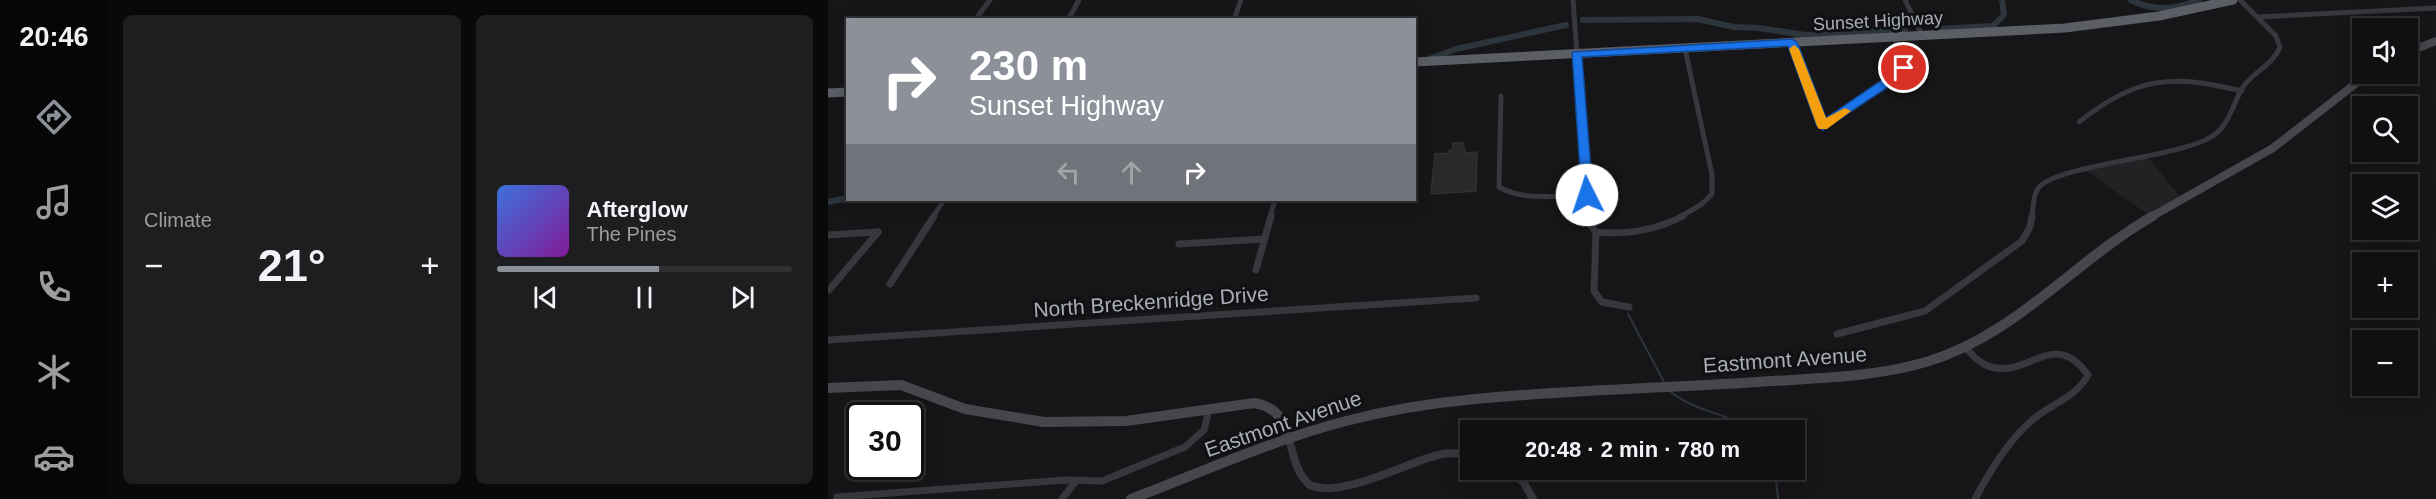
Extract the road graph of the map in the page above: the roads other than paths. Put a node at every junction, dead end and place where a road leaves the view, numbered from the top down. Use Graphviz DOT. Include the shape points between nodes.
graph roads {
  1 [pos="990,0"];
  2 [pos="1079,0"];
  3 [pos="1241,0"];
  4 [pos="1573,0"];
  5 [pos="1905,0"];
  6 [pos="2233,0"];
  7 [pos="2240,0"];
  8 [pos="2436,8"];
  9 [pos="2258,17"];
  10 [pos="976,18"];
  11 [pos="1069,18"];
  12 [pos="1235,18"];
  13 [pos="1922,35"];
  14 [pos="1894,37"];
  15 [pos="2436,41"];
  16 [pos="1792,42"];
  17 [pos="2418,48"];
  18 [pos="1685,49"];
  19 [pos="1576,54"];
  20 [pos="1416,62"];
  21 [pos="2355,84"];
  22 [pos="2242,91"];
  23 [pos="846,92"];
  24 [pos="828,93"];
  25 [pos="1501,96"];
  26 [pos="2079,122"];
  27 [pos="1587,195"];
  28 [pos="943,201"];
  29 [pos="1275,201"];
  30 [pos="1596,232"];
  31 [pos="828,235"];
  32 [pos="1264,240"];
  33 [pos="1179,244"];
  34 [pos="1256,270"];
  35 [pos="890,284"];
  36 [pos="829,290"];
  37 [pos="1476,298"];
  38 [pos="1629,307"];
  39 [pos="1837,334"];
  40 [pos="828,340"];
  41 [pos="1965,347"];
  42 [pos="828,388"];
  43 [pos="1209,409"];
  44 [pos="1289,439"];
  45 [pos="1460,453"];
  46 [pos="1521,480"];
  47 [pos="1076,481"];
  48 [pos="837,497"];
  49 [pos="1062,499"];
  50 [pos="1131,499"];
  51 [pos="1533,499"];
  52 [pos="1975,499"];
  1 -- 10 [label="street"];
  2 -- 11 [label="street"];
  3 -- 12 [label="street"];
  4 -- 19 [label="street"];
  5 -- 13 [label="street"];
  6 -- 13 [label="highway, Sunset Highway" via="2097,25"];
  7 -- 9 [label="street"];
  8 -- 9 [label="street"];
  9 -- 22 [label="street" via="2276,36 2280,47"];
  13 -- 14 [label="highway, Sunset Highway"];
  14 -- 16 [label="highway, Sunset Highway"];
  14 -- 16 [label="street" via="1905,61 1902,72 1823,126"];
  15 -- 17 [label="main road"];
  16 -- 18 [label="highway, Sunset Highway"];
  18 -- 19 [label="highway, Sunset Highway"];
  18 -- 30 [label="street" via="1712,175 1712,194 1704,203 1656,228"];
  19 -- 20 [label="highway, Sunset Highway"];
  19 -- 27 [label="street"];
  21 -- 41 [label="main road, Eastmont Avenue" via="2273,148 2131,228 2010,322"];
  22 -- 26 [label="street" via="2199,82 2151,82 2121,92"];
  22 -- 39 [label="street" via="2212,137 2145,158 2047,180 2037,190 2030,227 2022,241 1938,304 1904,318"];
  23 -- 24 [label="highway"];
  25 -- 27 [label="street" via="1499,187 1515,194"];
  27 -- 30 [label="street" via="1590,224"];
  28 -- 35 [label="street"];
  29 -- 32 [label="street"];
  30 -- 38 [label="street" via="1594,291 1602,302"];
  31 -- 36 [label="street" via="878,232"];
  32 -- 33 [label="street"];
  32 -- 34 [label="street"];
  37 -- 40 [label="street, North Breckenridge Drive"];
  41 -- 44 [label="main road, Eastmont Avenue" via="1926,362 1874,374 1456,401 1384,412"];
  41 -- 52 [label="street" via="1983,364 1996,368 2053,353 2068,356 2082,363 2088,375 2084,385 2038,414 2015,437"];
  42 -- 43 [label="main road" via="901,385 965,409 1044,422 1126,421"];
  43 -- 44 [label="main road" via="1268,405 1282,418"];
  43 -- 47 [label="street" via="1204,430 1185,447 1113,478"];
  44 -- 45 [label="street" via="1302,479 1312,488 1326,491 1346,491 1437,455"];
  44 -- 50 [label="main road, Eastmont Avenue"];
  46 -- 51 [label="street"];
  47 -- 48 [label="street"];
  47 -- 49 [label="street"];
}
